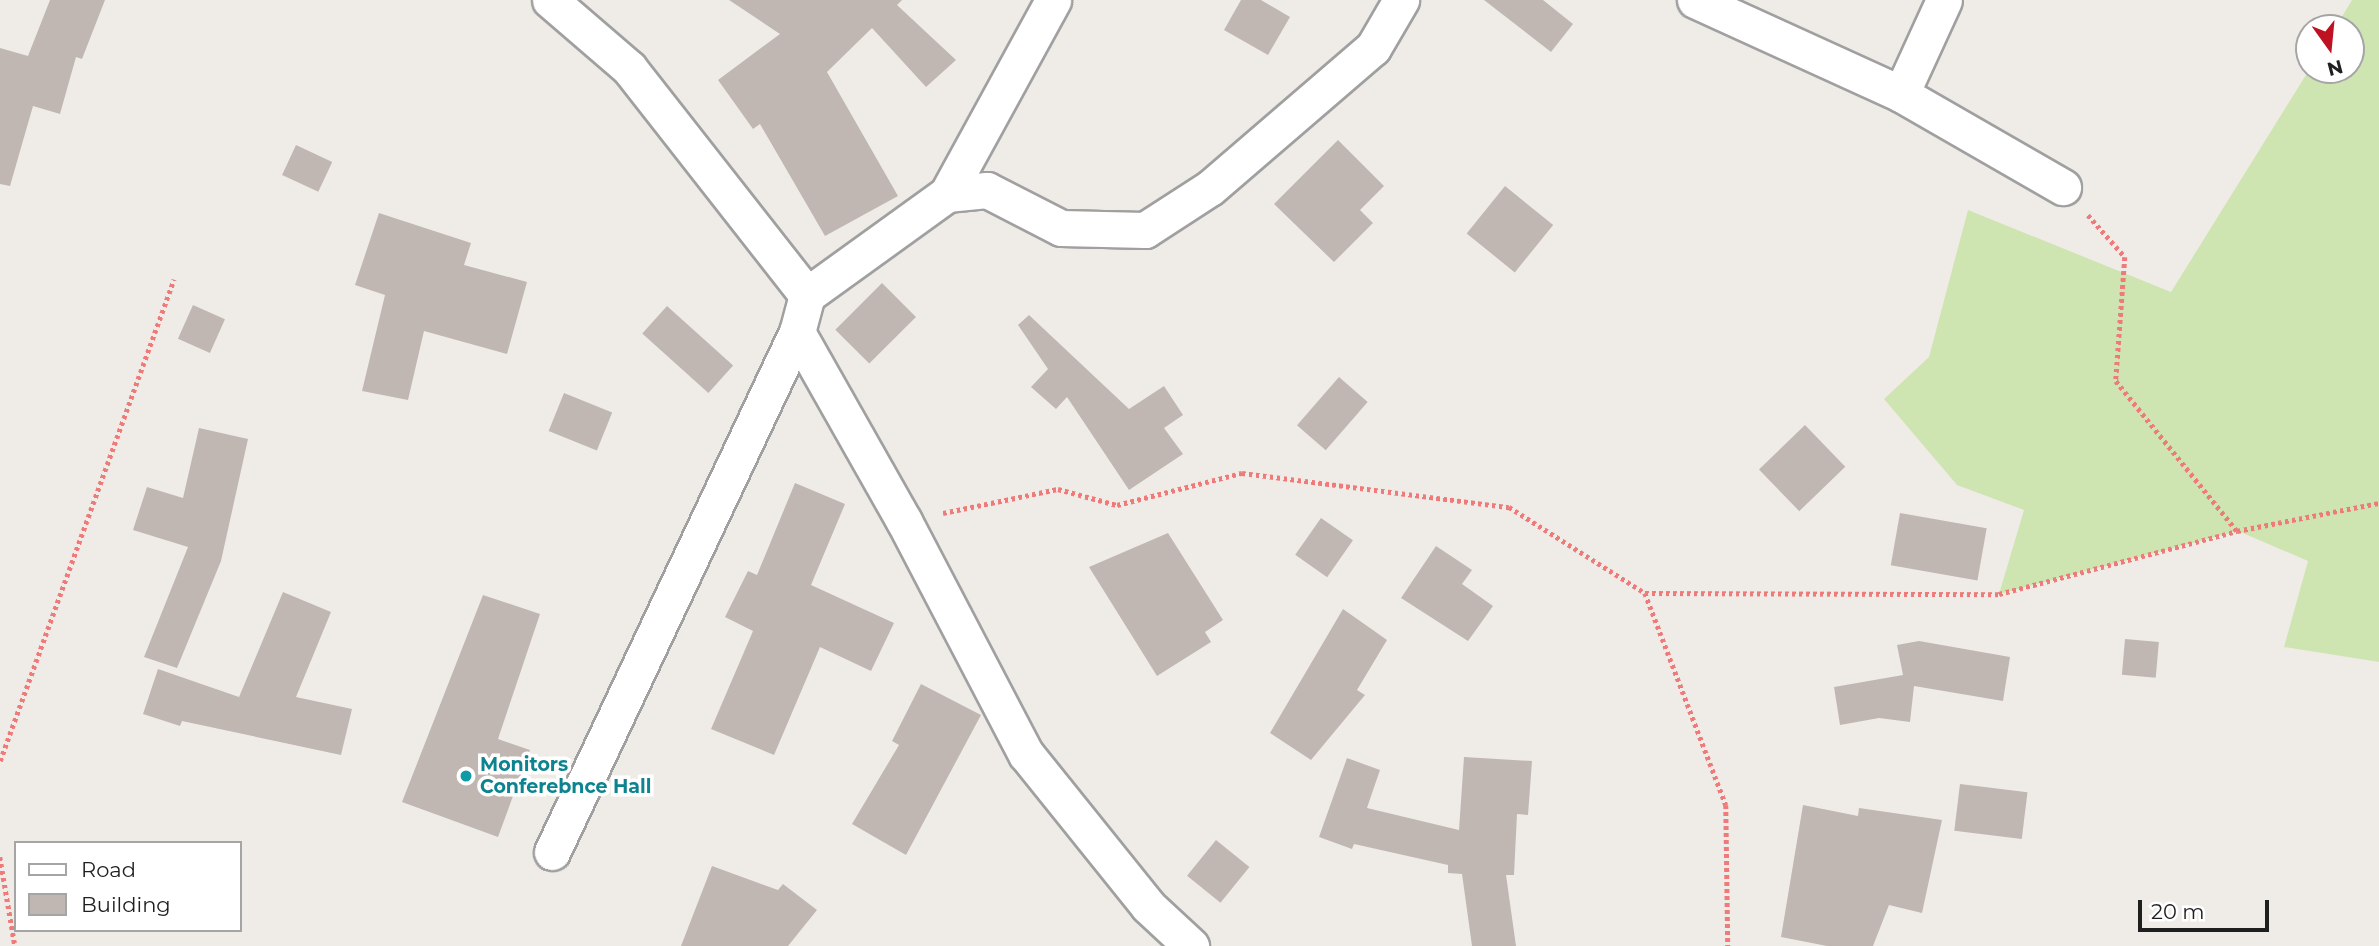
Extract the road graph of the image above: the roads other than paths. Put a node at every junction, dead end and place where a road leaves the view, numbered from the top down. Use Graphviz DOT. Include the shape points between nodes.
graph roads {
  1 [pos="550,0"];
  2 [pos="1053,0"];
  3 [pos="1401,0"];
  4 [pos="1695,0"];
  5 [pos="1944,0"];
  6 [pos="1901,94"];
  7 [pos="2063,187"];
  8 [pos="947,194"];
  9 [pos="807,295"];
  10 [pos="797,332"];
  11 [pos="552,852"];
  12 [pos="1191,946"];
  1 -- 9 [label="street" via="629,68"];
  2 -- 8 [label="street"];
  3 -- 8 [label="street" via="1373,48 1210,188 1145,230 1061,228 987,190"];
  4 -- 6 [label="street"];
  5 -- 6 [label="street"];
  6 -- 7 [label="street"];
  8 -- 9 [label="street"];
  9 -- 10 [label="street"];
  10 -- 11 [label="street"];
  10 -- 12 [label="street" via="904,521 1026,754 1148,906"];
}
